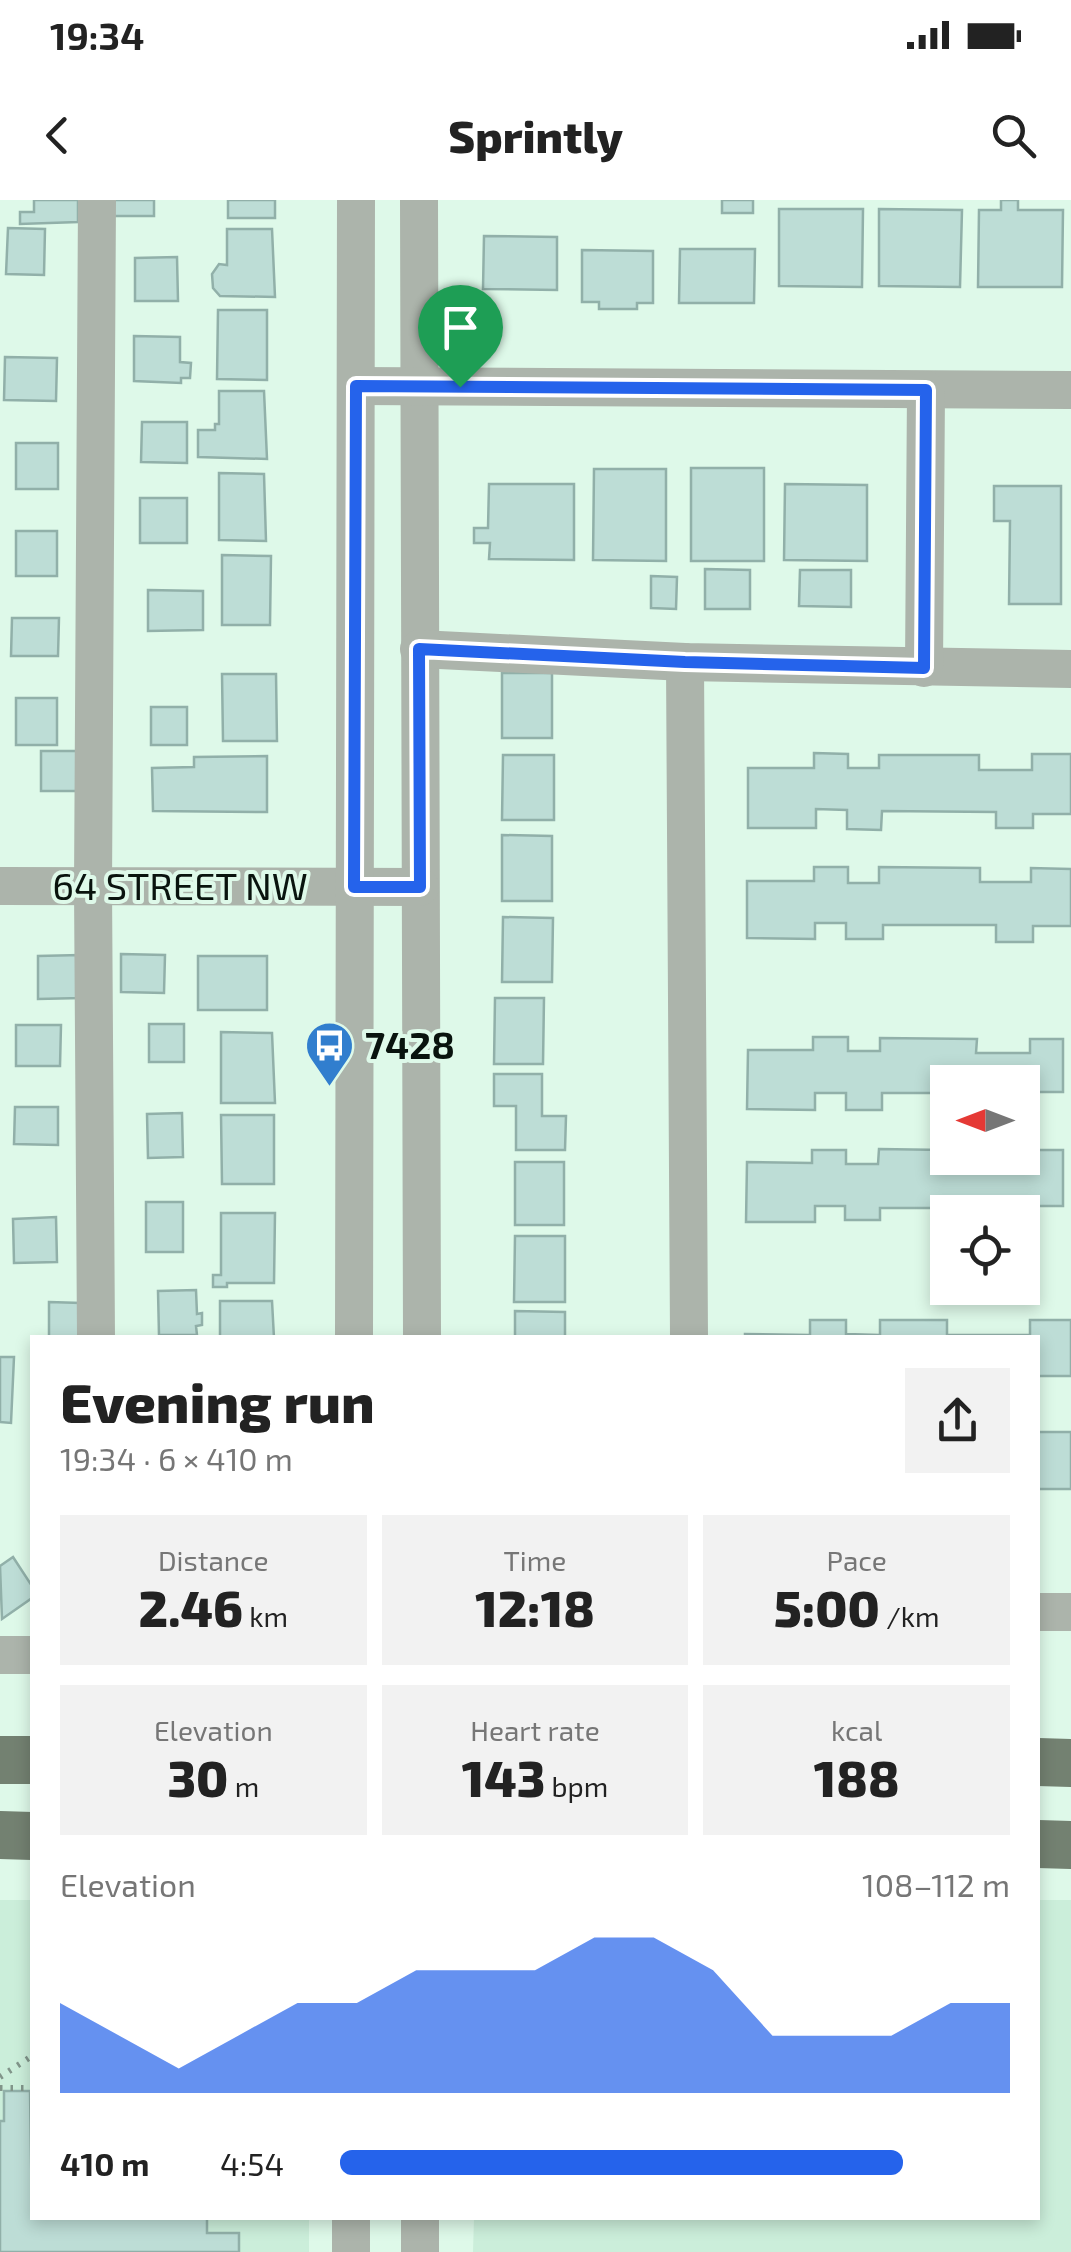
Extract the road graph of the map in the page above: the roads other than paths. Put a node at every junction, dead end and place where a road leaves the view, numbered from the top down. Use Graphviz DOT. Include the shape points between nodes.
graph roads {
  1 [pos="96,200"];
  2 [pos="356,200"];
  3 [pos="419,200"];
  4 [pos="356,386"];
  5 [pos="420,387"];
  6 [pos="926,390"];
  7 [pos="1071,390"];
  8 [pos="419,649"];
  9 [pos="685,662"];
  10 [pos="924,668"];
  11 [pos="1071,670"];
  12 [pos="0,886"];
  13 [pos="93,886"];
  14 [pos="354,887"];
  15 [pos="420,887"];
  16 [pos="96,1335"];
  17 [pos="354,1335"];
  18 [pos="422,1335"];
  19 [pos="689,1335"];
  20 [pos="1040,1612"];
  21 [pos="1071,1612"];
  22 [pos="0,1655"];
  23 [pos="30,1655"];
  24 [pos="0,1760"];
  25 [pos="30,1760"];
  26 [pos="1040,1762"];
  27 [pos="1071,1762"];
  28 [pos="0,1836"];
  29 [pos="30,1836"];
  30 [pos="1040,1844"];
  31 [pos="1071,1845"];
  32 [pos="351,2220"];
  33 [pos="420,2220"];
  34 [pos="350,2252"];
  35 [pos="420,2252"];
  1 -- 13 [label="street"];
  2 -- 4 [label="street"];
  3 -- 5 [label="street"];
  4 -- 5 [label="street"];
  4 -- 14 [label="street"];
  5 -- 6 [label="street"];
  5 -- 8 [label="street"];
  6 -- 7 [label="street"];
  6 -- 10 [label="street"];
  8 -- 9 [label="street"];
  8 -- 15 [label="street"];
  9 -- 10 [label="street"];
  9 -- 19 [label="street"];
  10 -- 11 [label="street"];
  12 -- 13 [label="street, 64 STREET NW"];
  13 -- 14 [label="street, 64 STREET NW"];
  13 -- 16 [label="street"];
  14 -- 15 [label="street, 64 STREET NW"];
  14 -- 17 [label="street"];
  15 -- 18 [label="street"];
  20 -- 21 [label="street"];
  22 -- 23 [label="street"];
  24 -- 25 [label="main road"];
  26 -- 27 [label="main road"];
  28 -- 29 [label="main road"];
  30 -- 31 [label="main road"];
  32 -- 34 [label="street"];
  33 -- 35 [label="street"];
}
